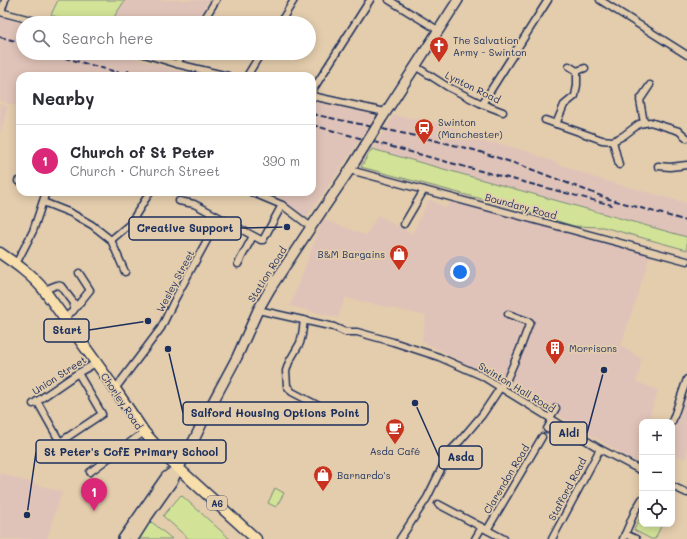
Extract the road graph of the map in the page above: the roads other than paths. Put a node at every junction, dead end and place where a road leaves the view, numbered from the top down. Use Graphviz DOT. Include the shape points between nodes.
graph roads {
  1 [pos="5,0"];
  2 [pos="216,0"];
  3 [pos="294,0"];
  4 [pos="370,0"];
  5 [pos="389,0"];
  6 [pos="458,0"];
  7 [pos="548,0"];
  8 [pos="600,0"];
  9 [pos="0,12"];
  10 [pos="16,16"];
  11 [pos="206,16"];
  12 [pos="284,16"];
  13 [pos="438,30"];
  14 [pos="687,55"];
  15 [pos="164,60"];
  16 [pos="179,60"];
  17 [pos="257,60"];
  18 [pos="177,64"];
  19 [pos="415,66"];
  20 [pos="570,66"];
  21 [pos="585,68"];
  22 [pos="577,71"];
  23 [pos="211,72"];
  24 [pos="249,72"];
  25 [pos="316,85"];
  26 [pos="650,85"];
  27 [pos="316,97"];
  28 [pos="482,104"];
  29 [pos="503,112"];
  30 [pos="384,115"];
  31 [pos="546,120"];
  32 [pos="644,123"];
  33 [pos="556,124"];
  34 [pos="687,138"];
  35 [pos="612,141"];
  36 [pos="619,165"];
  37 [pos="687,165"];
  38 [pos="658,166"];
  39 [pos="352,167"];
  40 [pos="424,190"];
  41 [pos="45,196"];
  42 [pos="148,196"];
  43 [pos="261,196"];
  44 [pos="179,201"];
  45 [pos="43,202"];
  46 [pos="282,205"];
  47 [pos="219,218"];
  48 [pos="404,224"];
  49 [pos="311,227"];
  50 [pos="253,236"];
  51 [pos="111,240"];
  52 [pos="0,253"];
  53 [pos="687,261"];
  54 [pos="16,264"];
  55 [pos="238,264"];
  56 [pos="125,272"];
  57 [pos="79,273"];
  58 [pos="44,290"];
  59 [pos="258,310"];
  60 [pos="73,311"];
  61 [pos="508,314"];
  62 [pos="64,318"];
  63 [pos="304,320"];
  64 [pos="96,363"];
  65 [pos="78,373"];
  66 [pos="687,379"];
  67 [pos="500,388"];
  68 [pos="115,389"];
  69 [pos="556,408"];
  70 [pos="338,416"];
  71 [pos="551,419"];
  72 [pos="673,419"];
  73 [pos="547,429"];
  74 [pos="144,432"];
  75 [pos="542,437"];
  76 [pos="600,449"];
  77 [pos="178,469"];
  78 [pos="639,469"];
  79 [pos="90,472"];
  80 [pos="675,487"];
  81 [pos="687,493"];
  82 [pos="438,504"];
  83 [pos="639,504"];
  84 [pos="485,529"];
  85 [pos="624,536"];
  86 [pos="123,539"];
  87 [pos="133,539"];
  88 [pos="256,539"];
  89 [pos="400,539"];
  90 [pos="475,539"];
  91 [pos="504,539"];
  92 [pos="552,539"];
  93 [pos="636,539"];
  1 -- 9 [label="street"];
  2 -- 11 [label="street"];
  3 -- 12 [label="street"];
  4 -- 25 [label="street"];
  5 -- 13 [label="street"];
  6 -- 13 [label="main road, Station Road"];
  7 -- 28 [label="street"];
  8 -- 14 [label="street"];
  9 -- 10 [label="street"];
  13 -- 19 [label="main road, Station Road"];
  15 -- 18 [label="street"];
  16 -- 18 [label="street"];
  17 -- 24 [label="street"];
  18 -- 23 [label="street"];
  19 -- 28 [label="street, Lynton Road"];
  19 -- 30 [label="main road, Station Road"];
  20 -- 22 [label="street"];
  21 -- 22 [label="street"];
  22 -- 33 [label="street" via="575,96 564,105"];
  26 -- 32 [label="street" via="640,100"];
  27 -- 30 [label="street"];
  28 -- 29 [label="street, Lynton Road"];
  30 -- 39 [label="main road, Station Road, bridge"];
  31 -- 33 [label="street"];
  32 -- 34 [label="street" via="650,122 679,131"];
  32 -- 35 [label="street" via="638,124"];
  33 -- 35 [label="street"];
  35 -- 36 [label="street"];
  37 -- 38 [label="street"];
  39 -- 40 [label="street, Boundary Road"];
  39 -- 49 [label="main road, Station Road"];
  40 -- 48 [label="street"];
  40 -- 53 [label="street, Boundary Road"];
  41 -- 45 [label="street"];
  42 -- 51 [label="street" via="130,224"];
  43 -- 46 [label="street"];
  44 -- 47 [label="street" via="194,204"];
  45 -- 51 [label="street" via="71,213"];
  45 -- 54 [label="street" via="33,231"];
  46 -- 49 [label="street"];
  46 -- 50 [label="street" via="263,240"];
  47 -- 50 [label="street"];
  47 -- 68 [label="street, Wesley Street" via="162,328"];
  49 -- 59 [label="main road, Station Road"];
  50 -- 55 [label="street"];
  51 -- 56 [label="street"];
  52 -- 54 [label="main road, Chorley Road / A6"];
  54 -- 58 [label="main road, Chorley Road / A6"];
  57 -- 60 [label="street" via="90,290"];
  58 -- 60 [label="street" via="61,286 74,303"];
  58 -- 62 [label="main road, Chorley Road / A6"];
  59 -- 63 [label="street, Swinton Hall Road"];
  59 -- 77 [label="main road, Station Road"];
  60 -- 62 [label="street"];
  61 -- 67 [label="street" via="530,322 507,379"];
  62 -- 64 [label="main road, Chorley Road / A6"];
  63 -- 67 [label="street, Swinton Hall Road" via="345,332 357,332 439,357 482,376"];
  63 -- 70 [label="street" via="301,339 286,371 287,386 292,392"];
  64 -- 65 [label="street, Union Street"];
  64 -- 68 [label="main road, Chorley Road / A6"];
  65 -- 65 [label="street, Union Street" via="102,414 60,442 35,402"];
  66 -- 72 [label="street"];
  67 -- 71 [label="street, Swinton Hall Road"];
  67 -- 89 [label="street" via="482,415 450,451 427,498"];
  68 -- 74 [label="main road, Chorley Road / A6"];
  69 -- 71 [label="street"];
  71 -- 73 [label="street"];
  71 -- 76 [label="street, Swinton Hall Road"];
  74 -- 77 [label="main road, Chorley Road / A6"];
  74 -- 79 [label="street"];
  75 -- 84 [label="street, Clarendon Road"];
  76 -- 78 [label="street, Swinton Hall Road"];
  76 -- 92 [label="street, Stafford Road"];
  77 -- 86 [label="main road" via="166,477"];
  77 -- 87 [label="main road, Station Road" via="174,480"];
  77 -- 88 [label="main road, Chorley Road / A6"];
  80 -- 81 [label="street"];
  82 -- 84 [label="street"];
  83 -- 85 [label="street"];
  84 -- 90 [label="street, Clarendon Road"];
  84 -- 91 [label="street"];
  85 -- 93 [label="street"];
}
